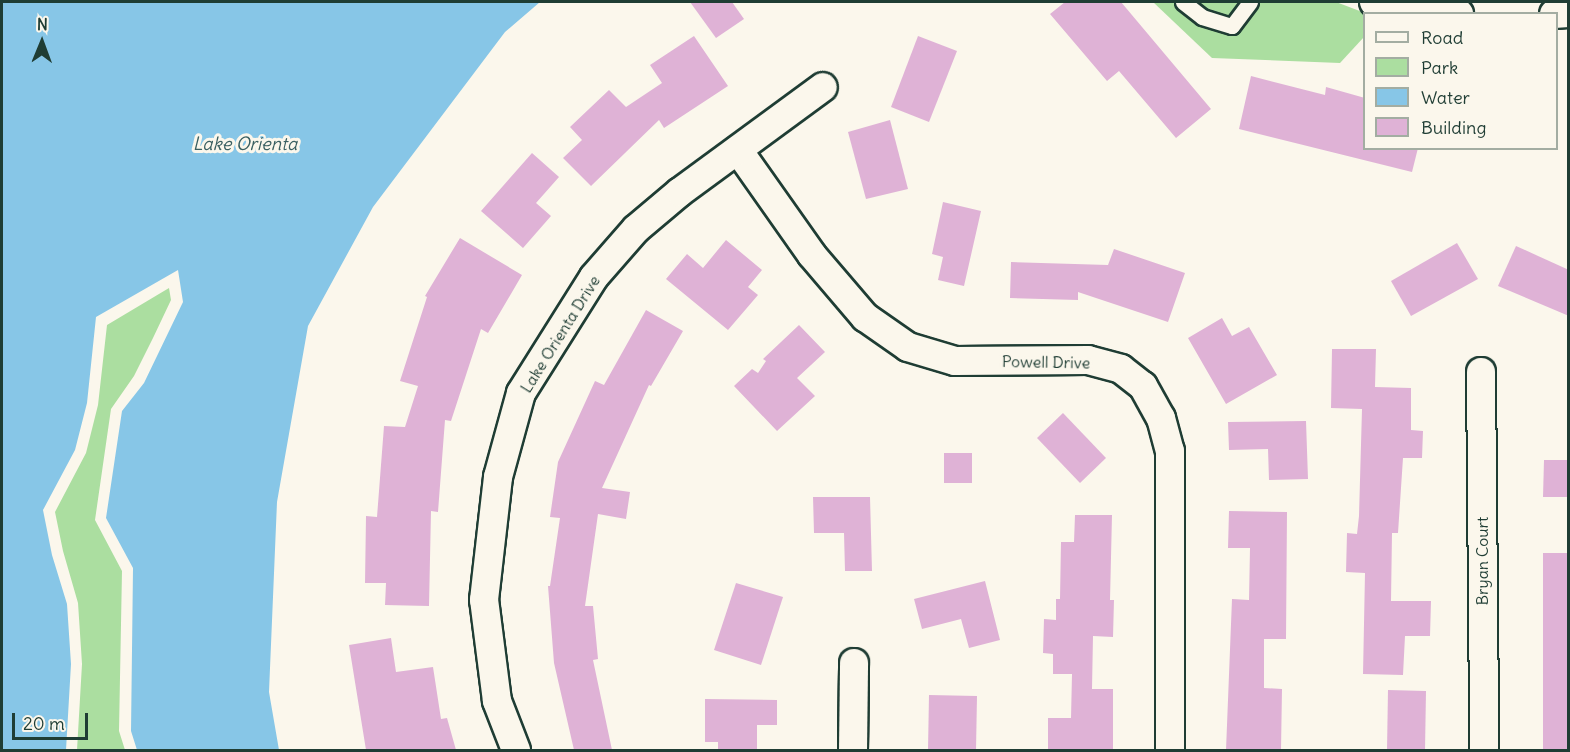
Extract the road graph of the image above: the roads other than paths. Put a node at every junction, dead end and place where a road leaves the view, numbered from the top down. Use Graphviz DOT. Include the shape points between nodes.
graph roads {
  1 [pos="1183,2"];
  2 [pos="1250,2"];
  3 [pos="1374,2"];
  4 [pos="1445,12"];
  5 [pos="823,87"];
  6 [pos="738,150"];
  7 [pos="1481,372"];
  8 [pos="854,663"];
  9 [pos="516,750"];
  10 [pos="853,750"];
  11 [pos="1170,750"];
  12 [pos="1484,750"];
  1 -- 2 [label="lane" via="1202,17 1232,26"];
  3 -- 4 [label="street"];
  5 -- 6 [label="street, Lake Orienta Drive"];
  6 -- 9 [label="street, Lake Orienta Drive" via="636,229 594,278 521,393 498,477 484,600 497,701"];
  6 -- 11 [label="street, Powell Drive" via="812,255 865,317 908,347 955,362 1088,360 1121,369 1143,386 1161,418 1170,451"];
  7 -- 12 [label="street, Bryan Court"];
  8 -- 10 [label="street"];
}
